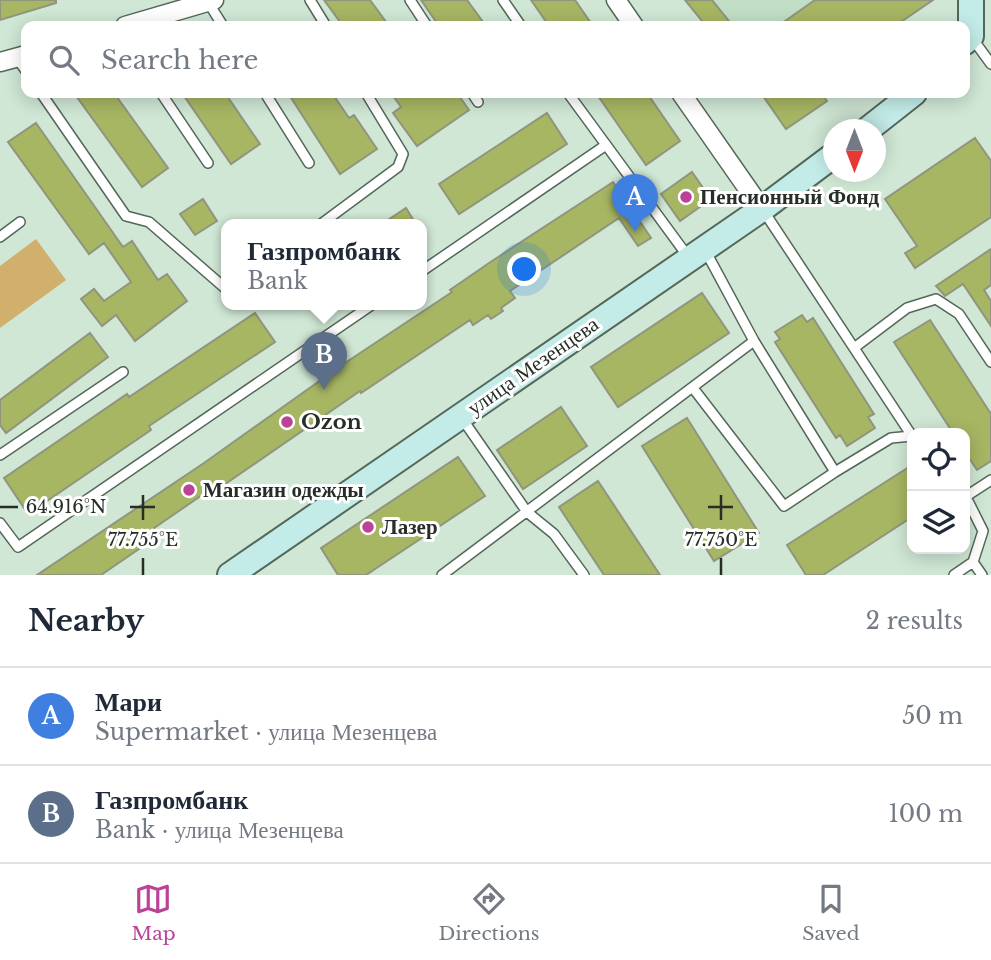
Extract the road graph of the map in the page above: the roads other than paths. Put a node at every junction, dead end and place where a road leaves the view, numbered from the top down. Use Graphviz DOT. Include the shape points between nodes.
graph roads {
  1 [pos="310,0"];
  2 [pos="410,0"];
  3 [pos="503,0"];
  4 [pos="616,0"];
  5 [pos="971,0"];
  6 [pos="211,1"];
  7 [pos="142,21"];
  8 [pos="221,21"];
  9 [pos="323,21"];
  10 [pos="424,21"];
  11 [pos="518,21"];
  12 [pos="631,21"];
  13 [pos="969,21"];
  14 [pos="970,41"];
  15 [pos="990,61"];
  16 [pos="44,98"];
  17 [pos="163,98"];
  18 [pos="268,98"];
  19 [pos="369,98"];
  20 [pos="475,98"];
  21 [pos="572,98"];
  22 [pos="684,98"];
  23 [pos="908,98"];
  24 [pos="478,102"];
  25 [pos="881,119"];
  26 [pos="606,145"];
  27 [pos="208,163"];
  28 [pos="309,163"];
  29 [pos="823,163"];
  30 [pos="762,209"];
  31 [pos="328,219"];
  32 [pos="20,222"];
  33 [pos="0,237"];
  34 [pos="697,253"];
  35 [pos="427,268"];
  36 [pos="221,285"];
  37 [pos="364,310"];
  38 [pos="754,341"];
  39 [pos="854,348"];
  40 [pos="991,362"];
  41 [pos="123,372"];
  42 [pos="693,388"];
  43 [pos="460,416"];
  44 [pos="907,428"];
  45 [pos="907,436"];
  46 [pos="0,455"];
  47 [pos="835,472"];
  48 [pos="991,480"];
  49 [pos="970,494"];
  50 [pos="970,504"];
  51 [pos="527,512"];
  52 [pos="0,523"];
  53 [pos="987,530"];
  54 [pos="973,562"];
  55 [pos="230,575"];
  56 [pos="442,575"];
  57 [pos="584,575"];
  58 [pos="954,575"];
  59 [pos="982,575"];
  1 -- 9 [label="lane"];
  2 -- 10 [label="lane"];
  3 -- 11 [label="lane"];
  4 -- 12 [label="street"];
  5 -- 13 [label="main road"];
  6 -- 7 [label="street"];
  6 -- 8 [label="lane"];
  14 -- 15 [label="lane"];
  16 -- 36 [label="lane" via="126,216 149,222"];
  17 -- 27 [label="lane"];
  18 -- 28 [label="lane"];
  19 -- 31 [label="lane" via="403,154 398,167"];
  20 -- 24 [label="lane"];
  21 -- 26 [label="lane"];
  22 -- 30 [label="street"];
  23 -- 25 [label="main road"];
  26 -- 34 [label="lane"];
  26 -- 35 [label="lane"];
  29 -- 30 [label="main road, улица Мезенцева"];
  30 -- 34 [label="main road, улица Мезенцева"];
  30 -- 39 [label="lane"];
  32 -- 33 [label="lane"];
  34 -- 38 [label="lane"];
  34 -- 43 [label="main road, улица Мезенцева"];
  37 -- 52 [label="lane" via="18,547"];
  38 -- 42 [label="lane"];
  38 -- 47 [label="lane"];
  39 -- 40 [label="lane" via="907,308 936,299 959,314"];
  39 -- 44 [label="lane"];
  41 -- 46 [label="lane"];
  42 -- 47 [label="lane" via="784,506"];
  42 -- 51 [label="lane"];
  43 -- 51 [label="lane"];
  43 -- 55 [label="main road, улица Мезенцева"];
  45 -- 47 [label="lane" via="891,438"];
  48 -- 49 [label="lane"];
  50 -- 53 [label="lane"];
  51 -- 56 [label="lane"];
  51 -- 57 [label="lane" via="554,534"];
  53 -- 54 [label="lane"];
  54 -- 58 [label="lane"];
  54 -- 59 [label="lane"];
}
